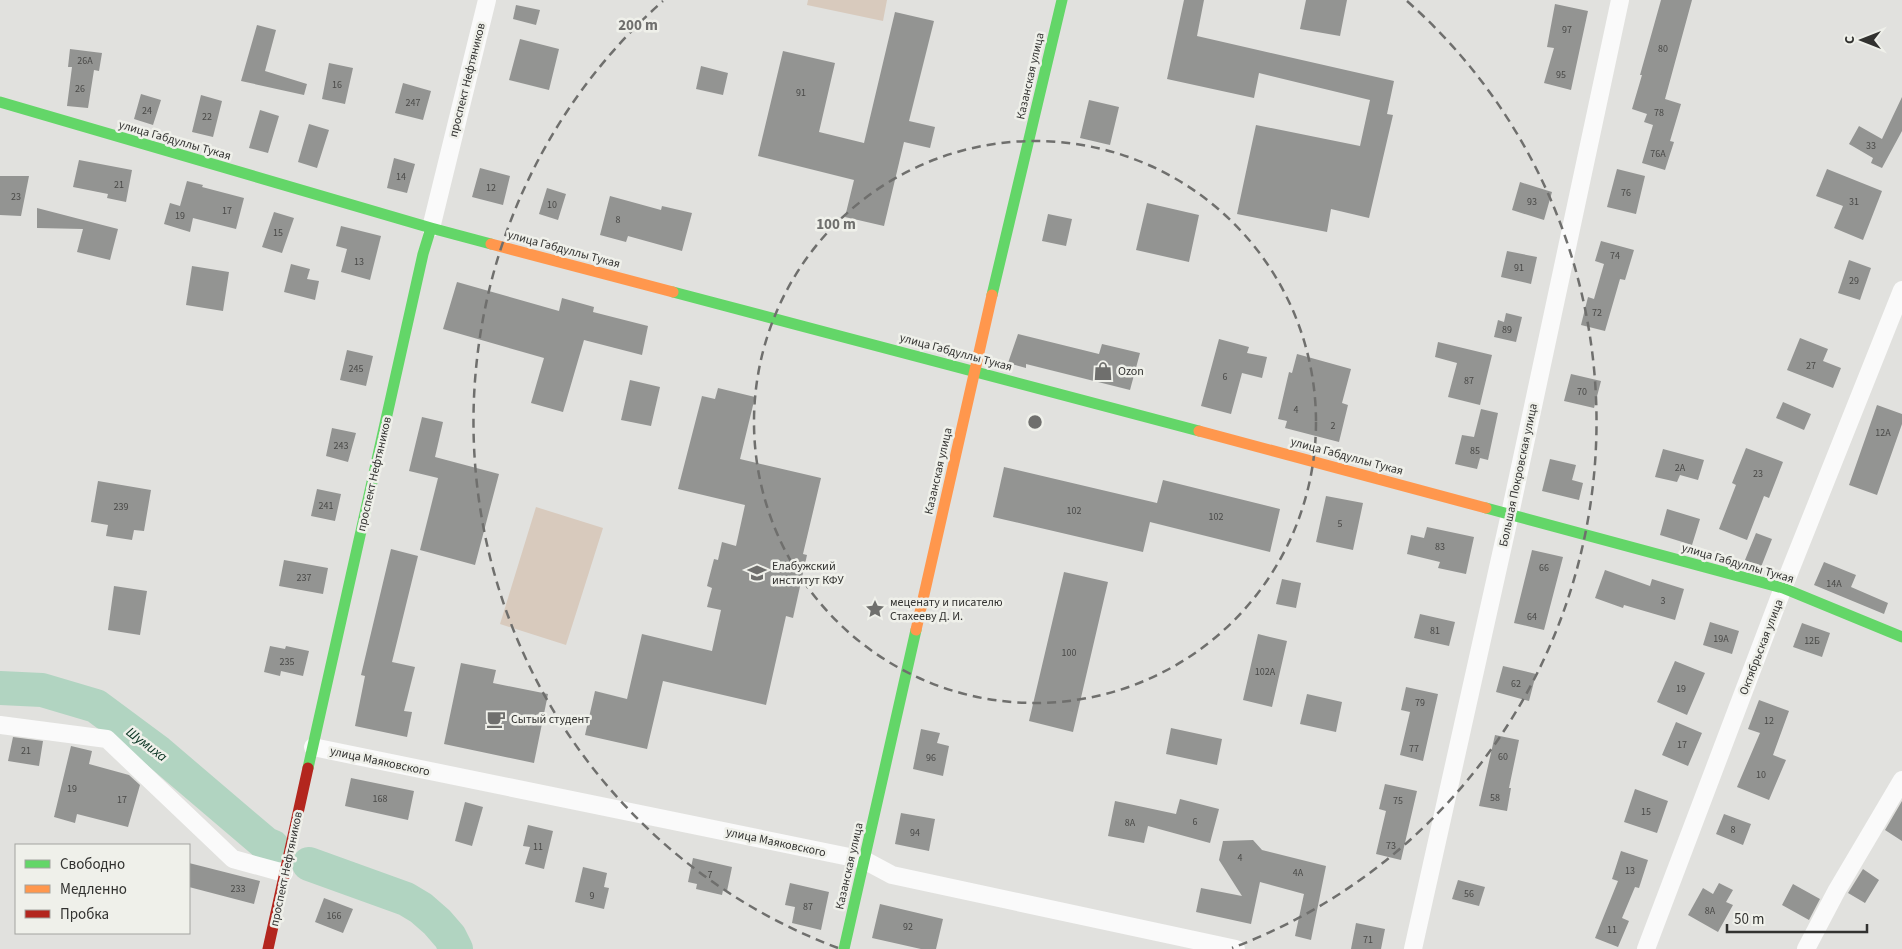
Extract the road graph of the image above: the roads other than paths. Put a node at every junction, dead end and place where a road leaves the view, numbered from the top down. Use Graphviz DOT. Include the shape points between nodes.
graph roads {
  1 [pos="487,0"];
  2 [pos="1062,0"];
  3 [pos="1620,0"];
  4 [pos="0,102"];
  5 [pos="431,228"];
  6 [pos="1902,290"];
  7 [pos="974,371"];
  8 [pos="1510,514"];
  9 [pos="1783,588"];
  10 [pos="1902,637"];
  11 [pos="0,725"];
  12 [pos="313,747"];
  13 [pos="1902,780"];
  14 [pos="864,860"];
  15 [pos="284,873"];
  16 [pos="268,949"];
  17 [pos="844,949"];
  18 [pos="1236,949"];
  19 [pos="1413,949"];
  20 [pos="1646,949"];
  21 [pos="1806,949"];
  1 -- 5 [label="street, проспект Нефтяников"];
  2 -- 7 [label="street, Казанская улица"];
  3 -- 8 [label="street, Большая Покровская улица"];
  4 -- 5 [label="street, улица Габдуллы Тукая"];
  5 -- 7 [label="street, улица Габдуллы Тукая"];
  5 -- 12 [label="street, проспект Нефтяников"];
  6 -- 9 [label="street, Октябрьская улица"];
  7 -- 8 [label="street, улица Габдуллы Тукая"];
  7 -- 14 [label="street, Казанская улица"];
  8 -- 9 [label="street, улица Габдуллы Тукая"];
  8 -- 19 [label="street, Большая Покровская улица"];
  9 -- 10 [label="street, улица Габдуллы Тукая"];
  9 -- 20 [label="street, Октябрьская улица"];
  11 -- 15 [label="street" via="107,739 233,859"];
  12 -- 14 [label="street, улица Маяковского"];
  12 -- 15 [label="street, проспект Нефтяников"];
  13 -- 21 [label="street"];
  14 -- 17 [label="street, Казанская улица"];
  14 -- 18 [label="street, улица Маяковского" via="892,875"];
  15 -- 16 [label="street, проспект Нефтяников"];
}
